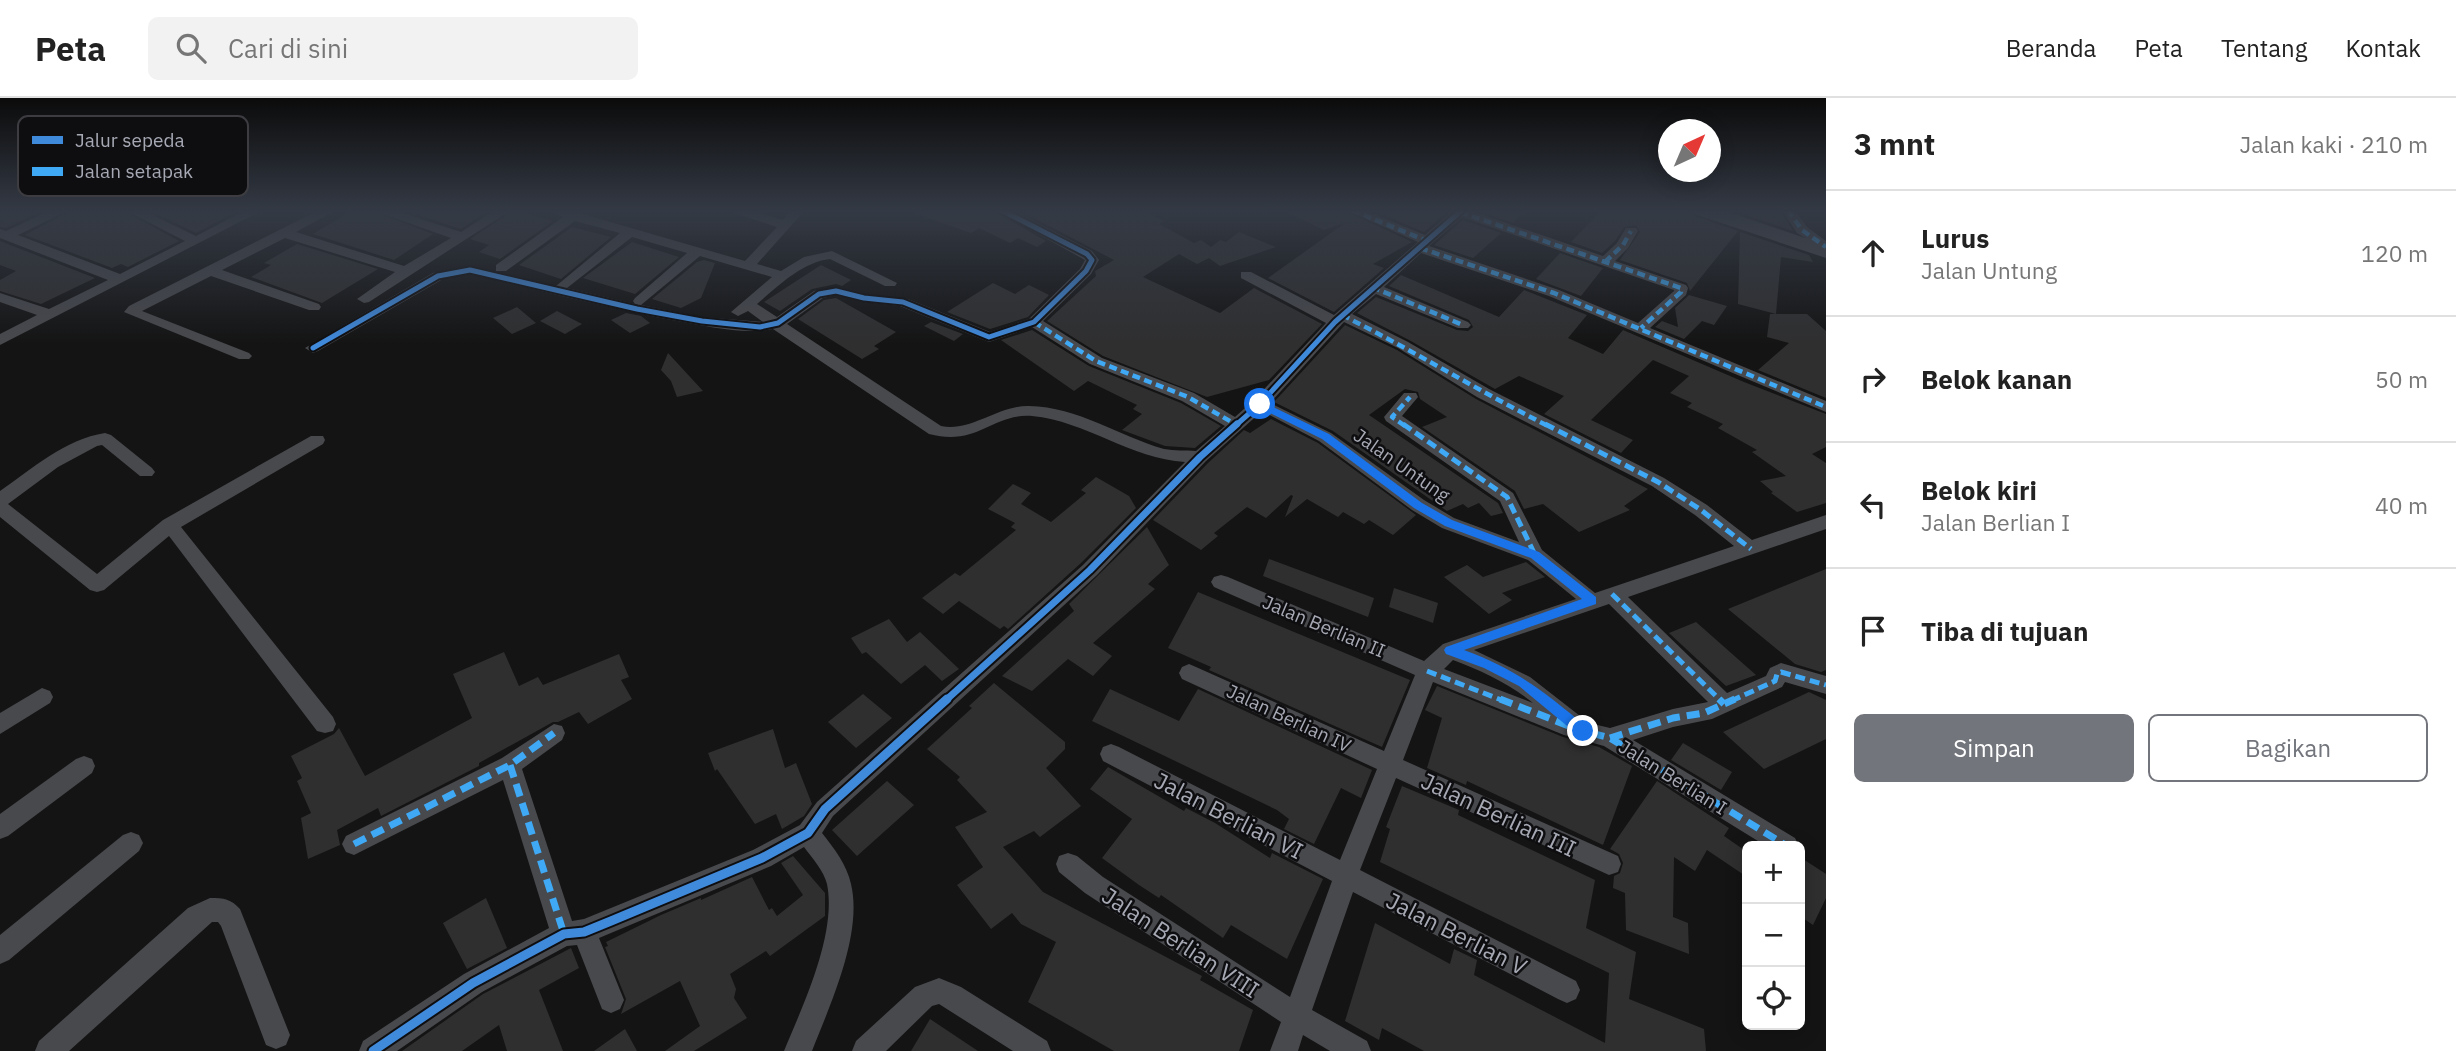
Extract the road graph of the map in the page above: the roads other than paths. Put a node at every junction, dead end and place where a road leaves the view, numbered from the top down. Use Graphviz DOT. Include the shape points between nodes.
graph roads {
  1 [pos="57,254"];
  2 [pos="169,254"];
  3 [pos="243,254"];
  4 [pos="354,254"];
  5 [pos="432,254"];
  6 [pos="520,254"];
  7 [pos="602,254"];
  8 [pos="694,254"];
  9 [pos="711,254"];
  10 [pos="759,254"];
  11 [pos="827,254"];
  12 [pos="829,254"];
  13 [pos="1087,254"];
  14 [pos="1411,254"];
  15 [pos="1451,254"];
  16 [pos="1584,254"];
  17 [pos="1613,254"];
  18 [pos="1605,262"];
  19 [pos="749,265"];
  20 [pos="501,268"];
  21 [pos="404,270"];
  22 [pos="211,271"];
  23 [pos="1246,275"];
  24 [pos="783,276"];
  25 [pos="120,279"];
  26 [pos="890,283"];
  27 [pos="563,285"];
  28 [pos="1372,288"];
  29 [pos="0,298"];
  30 [pos="364,299"];
  31 [pos="640,301"];
  32 [pos="747,304"];
  33 [pos="314,307"];
  34 [pos="48,314"];
  35 [pos="728,319"];
  36 [pos="1339,319"];
  37 [pos="1034,322"];
  38 [pos="778,323"];
  39 [pos="1463,326"];
  40 [pos="1640,328"];
  41 [pos="0,340"];
  42 [pos="313,348"];
  43 [pos="244,356"];
  44 [pos="1410,397"];
  45 [pos="1260,404"];
  46 [pos="1826,407"];
  47 [pos="1235,425"];
  48 [pos="317,440"];
  49 [pos="1200,457"];
  50 [pos="146,472"];
  51 [pos="0,500"];
  52 [pos="0,507"];
  53 [pos="1826,522"];
  54 [pos="170,525"];
  55 [pos="1751,550"];
  56 [pos="1535,555"];
  57 [pos="1221,582"];
  58 [pos="1602,597"];
  59 [pos="1450,650"];
  60 [pos="1427,671"];
  61 [pos="1189,673"];
  62 [pos="1826,685"];
  63 [pos="42,697"];
  64 [pos="1724,704"];
  65 [pos="325,724"];
  66 [pos="0,725"];
  67 [pos="1583,731"];
  68 [pos="554,733"];
  69 [pos="1610,738"];
  70 [pos="1111,754"];
  71 [pos="1388,763"];
  72 [pos="510,765"];
  73 [pos="84,766"];
  74 [pos="0,828"];
  75 [pos="808,833"];
  76 [pos="1779,841"];
  77 [pos="131,844"];
  78 [pos="354,844"];
  79 [pos="1068,864"];
  80 [pos="1609,864"];
  81 [pos="1346,876"];
  82 [pos="574,933"];
  83 [pos="0,951"];
  84 [pos="1567,990"];
  85 [pos="611,1000"];
  86 [pos="1297,1017"];
  87 [pos="276,1035"];
  88 [pos="49,1051"];
  89 [pos="373,1051"];
  90 [pos="798,1051"];
  91 [pos="866,1051"];
  92 [pos="1037,1051"];
  93 [pos="1284,1051"];
  94 [pos="1357,1051"];
  1 -- 25 [label="street"];
  2 -- 25 [label="street"];
  3 -- 22 [label="street"];
  4 -- 21 [label="street"];
  5 -- 21 [label="street"];
  6 -- 20 [label="street"];
  7 -- 27 [label="street"];
  8 -- 31 [label="street"];
  9 -- 19 [label="street"];
  10 -- 19 [label="street"];
  11 -- 24 [label="street"];
  12 -- 26 [label="street"];
  13 -- 37 [label="street" via="1090,267"];
  14 -- 28 [label="street"];
  15 -- 40 [label="street"];
  16 -- 18 [label="street"];
  17 -- 18 [label="street"];
  18 -- 40 [label="street" via="1681,288"];
  19 -- 24 [label="street"];
  21 -- 30 [label="street"];
  22 -- 33 [label="street"];
  22 -- 43 [label="street" via="131,312"];
  23 -- 36 [label="street"];
  24 -- 32 [label="street"];
  25 -- 34 [label="street"];
  28 -- 36 [label="street"];
  28 -- 39 [label="street"];
  29 -- 34 [label="street"];
  32 -- 35 [label="street"];
  32 -- 38 [label="street"];
  34 -- 41 [label="street"];
  36 -- 45 [label="street"];
  36 -- 55 [label="street" via="1403,345 1483,393 1658,482"];
  37 -- 38 [label="street" via="986,338 903,302 830,291"];
  37 -- 47 [label="street" via="1096,361 1188,397"];
  38 -- 42 [label="street" via="760,327 689,319 496,275 455,271 438,276"];
  38 -- 49 [label="street" via="935,430 967,431 1008,413 1031,411 1082,422 1163,455"];
  40 -- 46 [label="street"];
  44 -- 56 [label="street" via="1392,417 1507,497"];
  45 -- 47 [label="street"];
  45 -- 56 [label="street, Jalan Untung" via="1325,437 1448,523"];
  47 -- 49 [label="street"];
  48 -- 54 [label="street"];
  49 -- 75 [label="street" via="1090,570 825,809"];
  50 -- 51 [label="street" via="98,438"];
  52 -- 54 [label="street" via="97,585"];
  53 -- 55 [label="street"];
  54 -- 65 [label="street"];
  55 -- 58 [label="street"];
  56 -- 58 [label="street, Jalan Untung"];
  57 -- 60 [label="street, Jalan Berlian II"];
  58 -- 59 [label="street"];
  58 -- 64 [label="street, Jalan Untung"];
  59 -- 60 [label="street"];
  59 -- 67 [label="street, Jalan Berlian I" via="1523,682"];
  60 -- 67 [label="street, Jalan Berlian II"];
  60 -- 71 [label="street"];
  61 -- 71 [label="street, Jalan Berlian IV"];
  62 -- 64 [label="street" via="1781,672 1775,681"];
  63 -- 66 [label="street"];
  64 -- 69 [label="street"];
  67 -- 69 [label="street, Jalan Berlian I"];
  68 -- 72 [label="street"];
  69 -- 76 [label="street, Jalan Berlian I"];
  70 -- 81 [label="street, Jalan Berlian VI"];
  71 -- 80 [label="street, Jalan Berlian III"];
  71 -- 81 [label="street"];
  72 -- 78 [label="street"];
  72 -- 82 [label="street"];
  73 -- 74 [label="street"];
  75 -- 82 [label="street" via="762,858"];
  75 -- 90 [label="street" via="827,860 841,896 836,942"];
  77 -- 83 [label="street"];
  79 -- 86 [label="street, Jalan Berlian VIII"];
  81 -- 84 [label="street, Jalan Berlian V"];
  81 -- 86 [label="street"];
  82 -- 85 [label="street"];
  82 -- 89 [label="street" via="473,983"];
  86 -- 93 [label="street"];
  86 -- 94 [label="street, Jalan Berlian VIII"];
  87 -- 88 [label="street" via="231,918 224,910 210,910"];
  91 -- 92 [label="street" via="924,996 939,991"];
}
